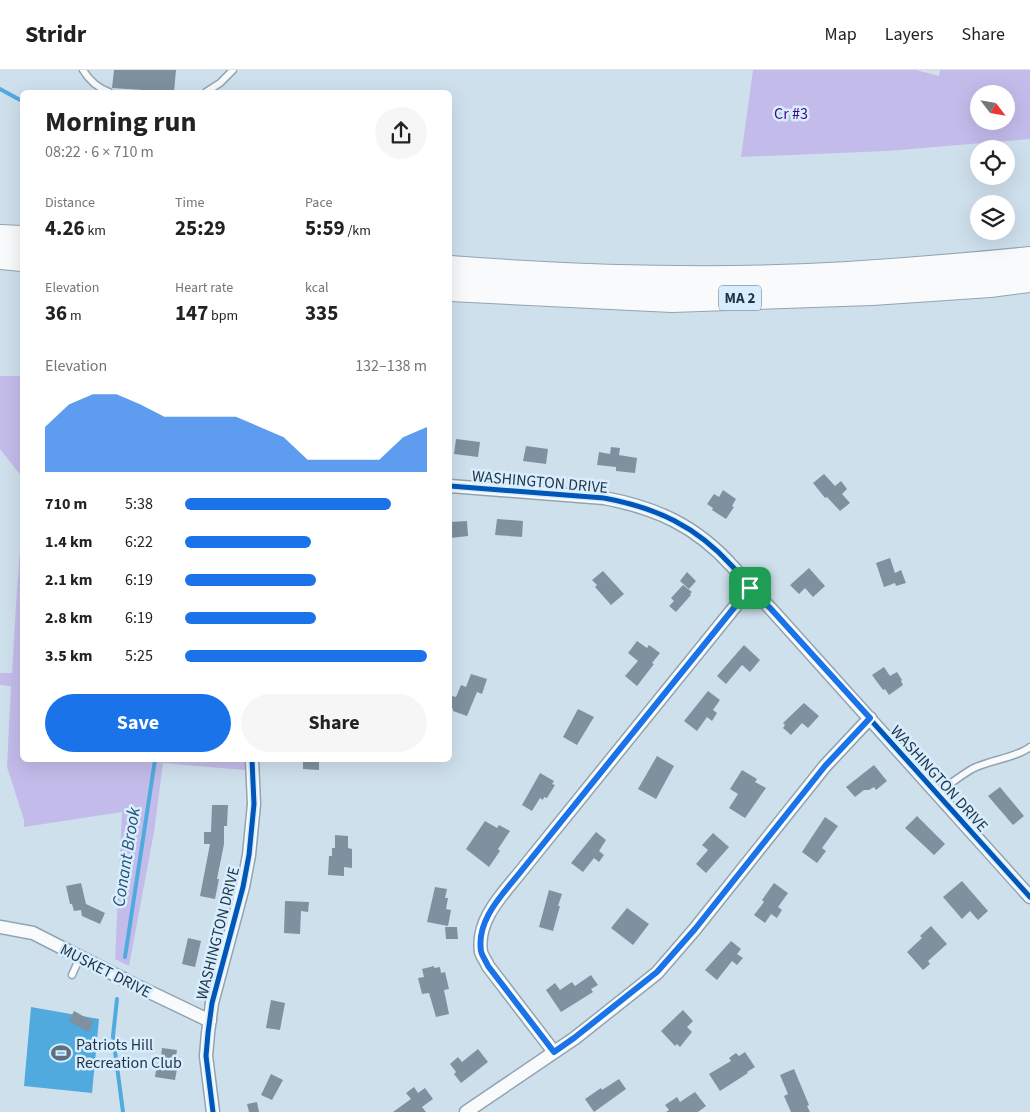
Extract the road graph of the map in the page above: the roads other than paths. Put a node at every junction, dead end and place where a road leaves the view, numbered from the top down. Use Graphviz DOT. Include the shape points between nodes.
graph roads {
  1 [pos="83,70"];
  2 [pos="233,70"];
  3 [pos="103,90"];
  4 [pos="209,90"];
  5 [pos="0,237"];
  6 [pos="20,238"];
  7 [pos="0,257"];
  8 [pos="20,259"];
  9 [pos="1030,259"];
  10 [pos="452,268"];
  11 [pos="1030,280"];
  12 [pos="452,290"];
  13 [pos="452,486"];
  14 [pos="750,588"];
  15 [pos="870,718"];
  16 [pos="1030,747"];
  17 [pos="252,762"];
  18 [pos="937,793"];
  19 [pos="1030,896"];
  20 [pos="0,927"];
  21 [pos="80,957"];
  22 [pos="72,975"];
  23 [pos="210,1020"];
  24 [pos="554,1052"];
  25 [pos="213,1112"];
  26 [pos="466,1112"];
  1 -- 3 [label="lane" via="88,79"];
  2 -- 4 [label="lane"];
  5 -- 6 [label="highway"];
  7 -- 8 [label="highway"];
  9 -- 10 [label="highway, MA 2" via="847,274 744,277 534,274"];
  11 -- 12 [label="highway, MA 2" via="872,293 672,300"];
  13 -- 14 [label="street, WASHINGTON DRIVE" via="604,498 646,508 682,525 710,545"];
  14 -- 15 [label="street, WASHINGTON DRIVE"];
  14 -- 24 [label="street" via="522,870 482,927 482,953 488,966"];
  15 -- 18 [label="street, WASHINGTON DRIVE"];
  15 -- 24 [label="street" via="825,766 657,972"];
  16 -- 18 [label="lane" via="973,769"];
  17 -- 23 [label="street, WASHINGTON DRIVE" via="254,804 249,855"];
  18 -- 19 [label="street, WASHINGTON DRIVE"];
  20 -- 21 [label="street, MUSKET DRIVE" via="33,933"];
  21 -- 22 [label="lane"];
  21 -- 23 [label="street, MUSKET DRIVE"];
  23 -- 25 [label="street, WASHINGTON DRIVE" via="206,1056"];
  24 -- 26 [label="street"];
}
